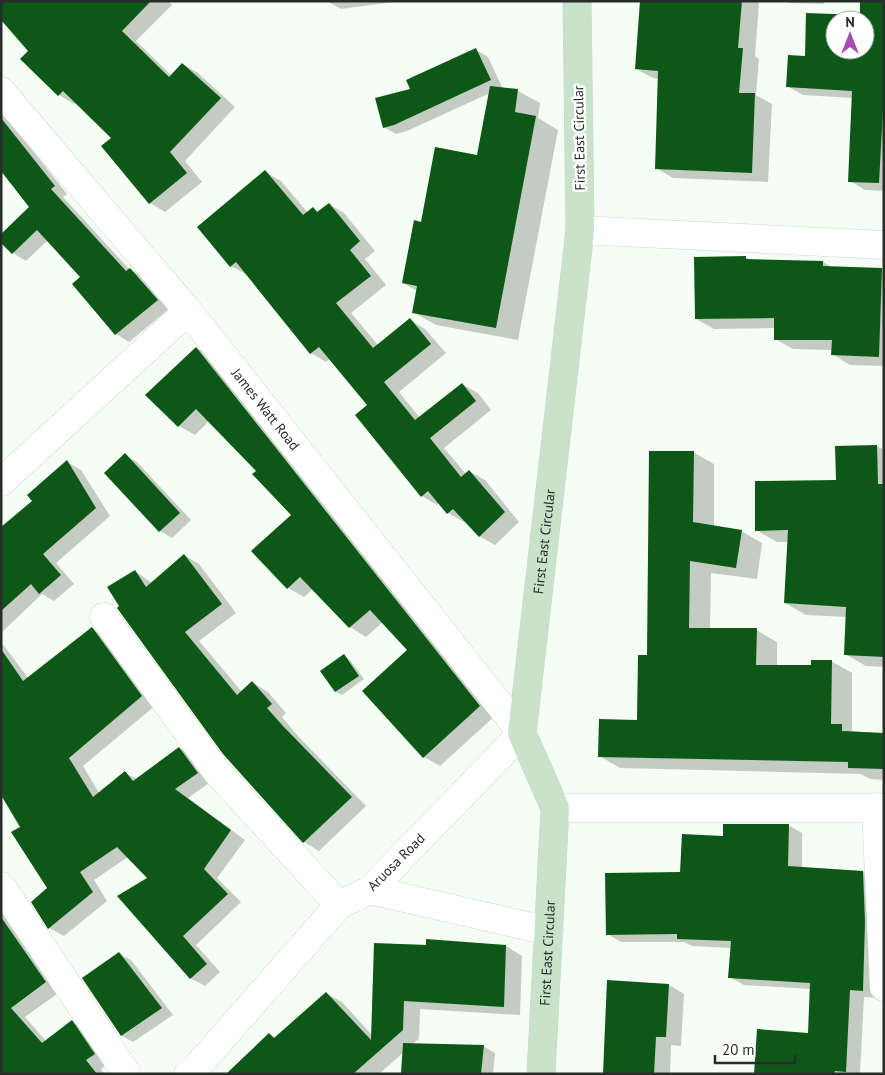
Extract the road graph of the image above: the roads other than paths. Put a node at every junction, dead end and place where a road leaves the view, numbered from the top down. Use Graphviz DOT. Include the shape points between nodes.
graph roads {
  1 [pos="577,1"];
  2 [pos="1,90"];
  3 [pos="580,230"];
  4 [pos="884,245"];
  5 [pos="188,311"];
  6 [pos="1,482"];
  7 [pos="104,617"];
  8 [pos="522,733"];
  9 [pos="555,808"];
  10 [pos="880,808"];
  11 [pos="1,886"];
  12 [pos="370,890"];
  13 [pos="339,905"];
  14 [pos="549,931"];
  15 [pos="884,987"];
  16 [pos="127,1074"];
  17 [pos="188,1074"];
  18 [pos="541,1074"];
  1 -- 3 [label="street, First East Circular"];
  2 -- 5 [label="street, James Watt Road"];
  3 -- 4 [label="street"];
  3 -- 8 [label="street, First East Circular"];
  5 -- 6 [label="street"];
  5 -- 8 [label="street, James Watt Road"];
  7 -- 13 [label="street" via="217,772"];
  8 -- 9 [label="street, First East Circular"];
  8 -- 12 [label="street, Aruosa Road"];
  9 -- 10 [label="street"];
  9 -- 14 [label="street, First East Circular"];
  10 -- 15 [label="street"];
  11 -- 16 [label="street"];
  12 -- 13 [label="street, Aruosa Road"];
  12 -- 14 [label="street"];
  13 -- 17 [label="street, Aruosa Road"];
  14 -- 18 [label="street, First East Circular"];
}
